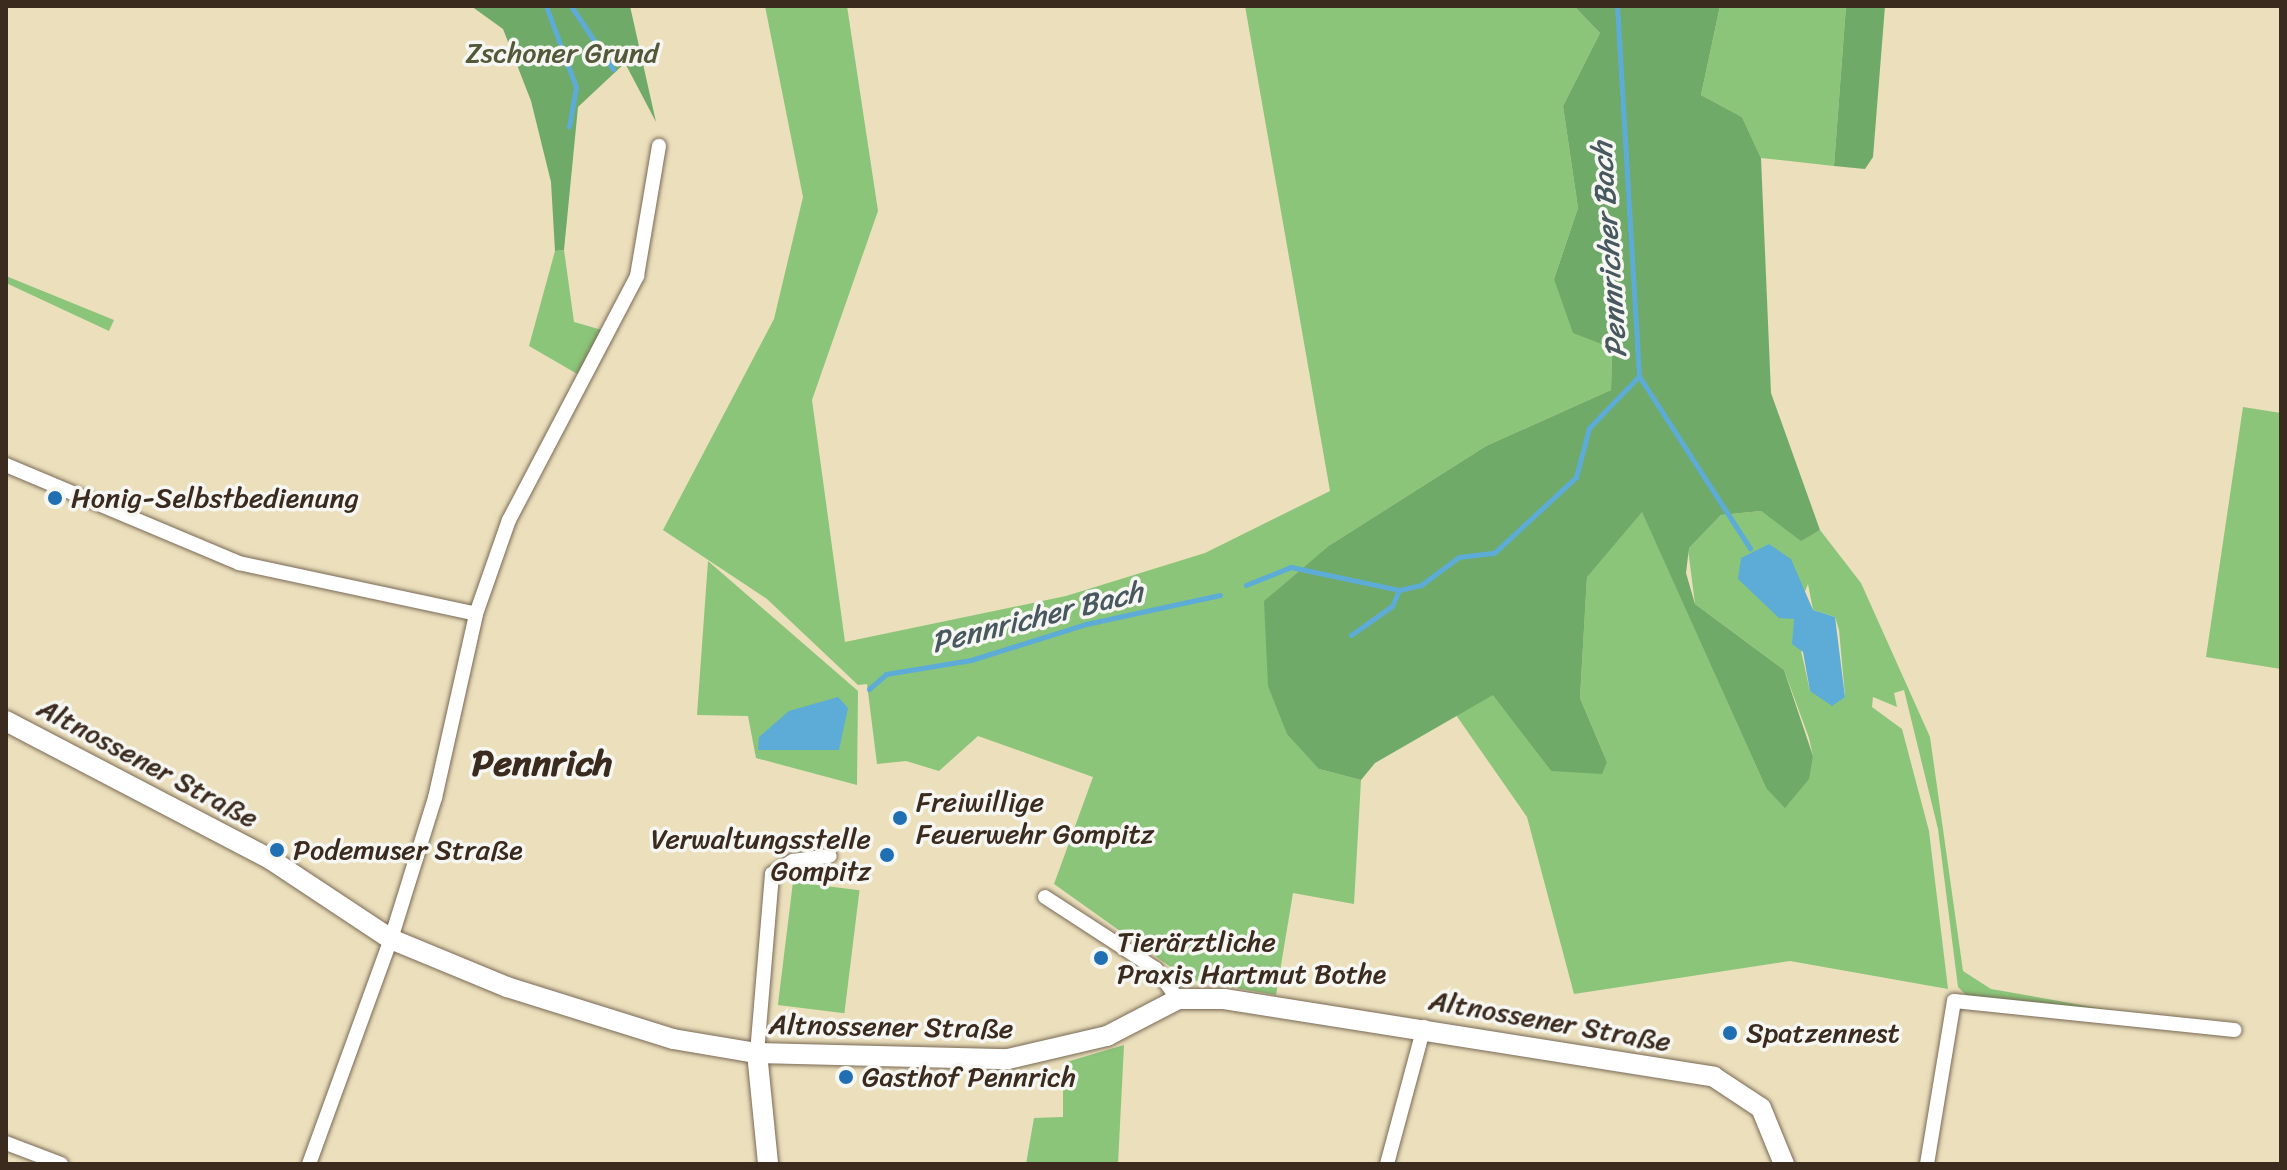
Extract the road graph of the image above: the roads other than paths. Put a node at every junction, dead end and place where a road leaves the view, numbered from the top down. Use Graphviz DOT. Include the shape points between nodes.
graph roads {
  1 [pos="659,146"];
  2 [pos="6,465"];
  3 [pos="476,614"];
  4 [pos="6,721"];
  5 [pos="830,856"];
  6 [pos="1045,897"];
  7 [pos="391,939"];
  8 [pos="1178,999"];
  9 [pos="1424,1027"];
  10 [pos="2235,1030"];
  11 [pos="757,1053"];
  12 [pos="6,1143"];
  13 [pos="61,1164"];
  14 [pos="309,1164"];
  15 [pos="768,1164"];
  16 [pos="1387,1164"];
  17 [pos="1784,1164"];
  18 [pos="1927,1164"];
  1 -- 3 [label="street" via="646,245 623,311 509,520"];
  2 -- 3 [label="street" via="239,563"];
  3 -- 7 [label="street" via="435,798"];
  4 -- 7 [label="street, Altnossener Straße" via="270,859"];
  5 -- 11 [label="street" via="793,861 772,874"];
  6 -- 8 [label="street" via="1156,969"];
  7 -- 11 [label="street, Altnossener Straße" via="619,1025"];
  7 -- 14 [label="street"];
  8 -- 9 [label="street, Altnossener Straße"];
  8 -- 11 [label="street, Altnossener Straße" via="1107,1036 1049,1055 976,1061"];
  9 -- 16 [label="street"];
  9 -- 17 [label="street, Altnossener Straße" via="1714,1077 1761,1108"];
  10 -- 18 [label="street" via="1954,1001"];
  11 -- 15 [label="street"];
  12 -- 13 [label="street"];
}
